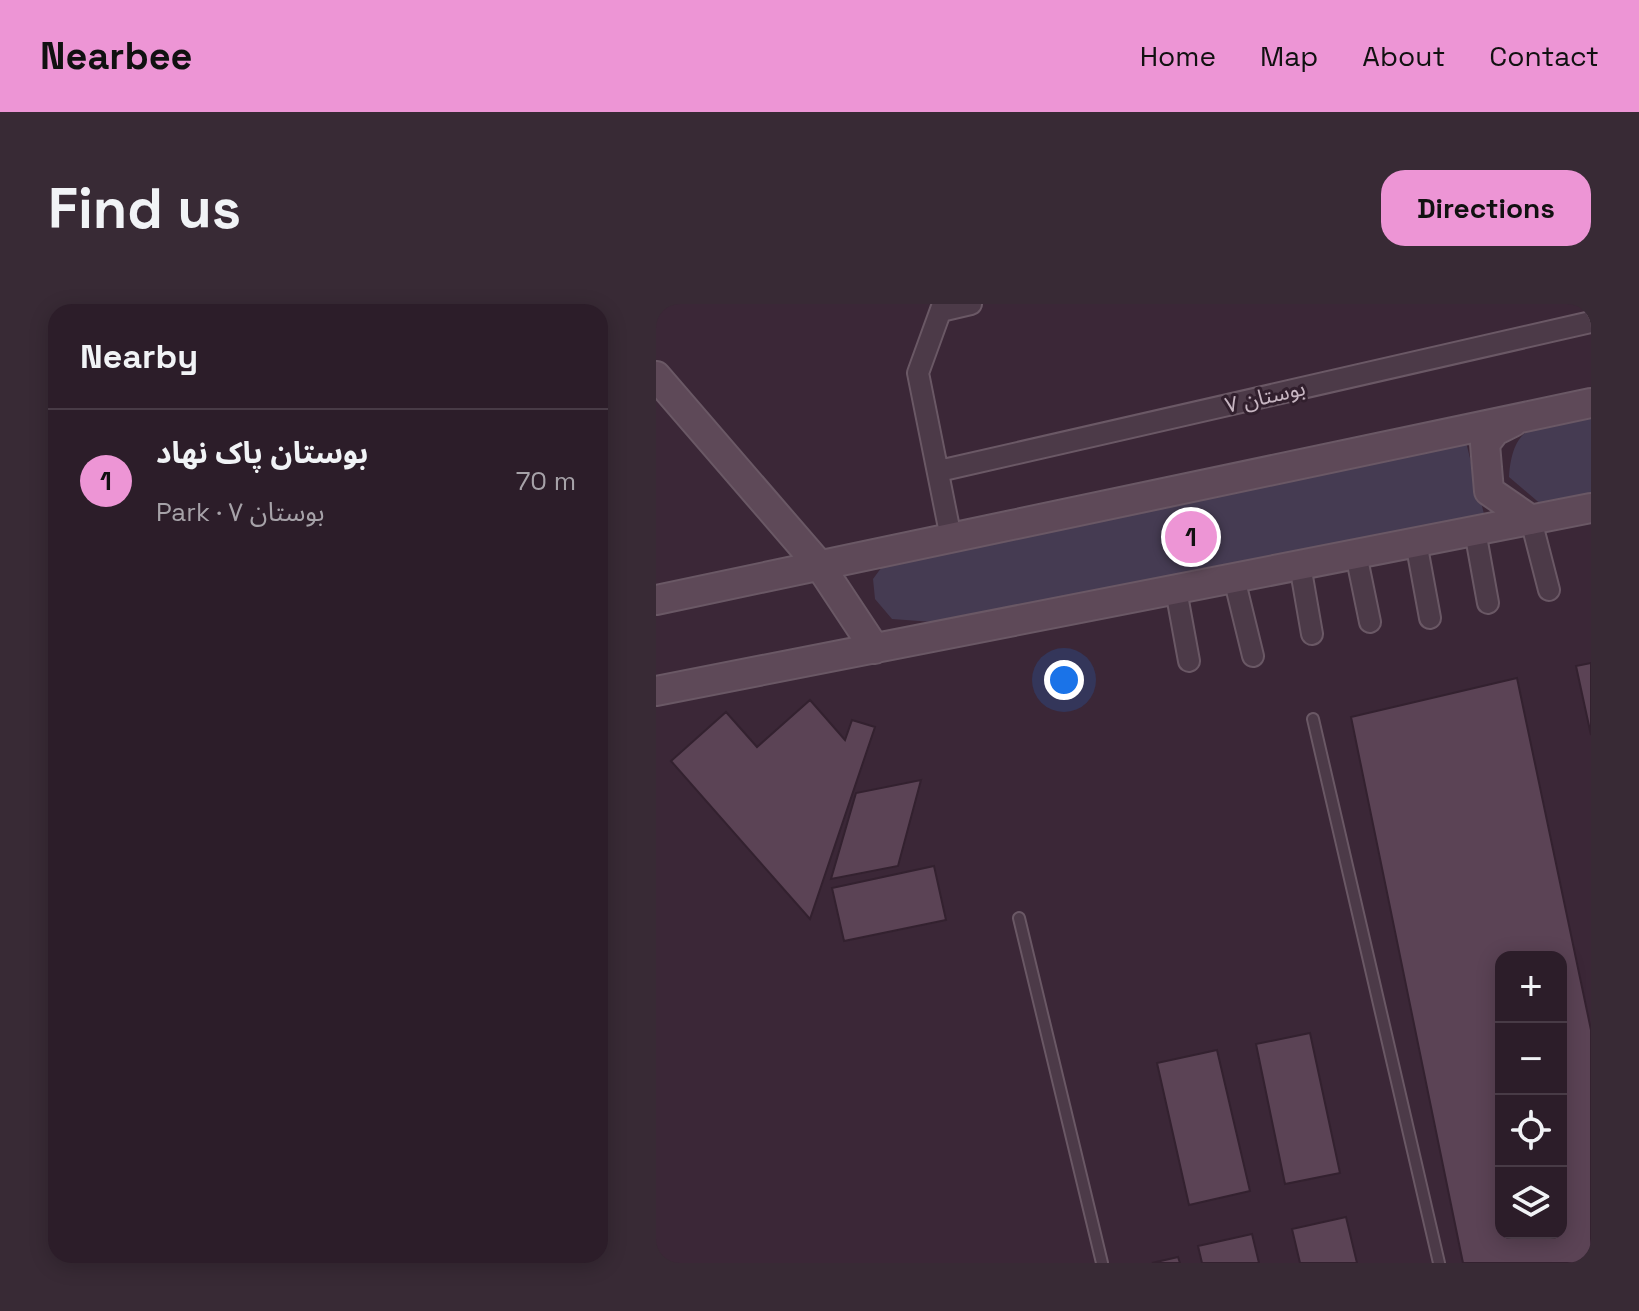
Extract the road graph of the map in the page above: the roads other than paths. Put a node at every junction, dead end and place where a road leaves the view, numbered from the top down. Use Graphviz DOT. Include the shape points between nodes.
graph roads {
  1 [pos="971,304"];
  2 [pos="942,307"];
  3 [pos="1591,322"];
  4 [pos="656,376"];
  5 [pos="1591,403"];
  6 [pos="1521,418"];
  7 [pos="939,471"];
  8 [pos="1591,508"];
  9 [pos="1531,520"];
  10 [pos="1475,531"];
  11 [pos="951,538"];
  12 [pos="1416,542"];
  13 [pos="1356,554"];
  14 [pos="1300,565"];
  15 [pos="820,566"];
  16 [pos="1234,578"];
  17 [pos="1176,590"];
  18 [pos="1549,590"];
  19 [pos="656,600"];
  20 [pos="1488,603"];
  21 [pos="1430,618"];
  22 [pos="1370,622"];
  23 [pos="1312,634"];
  24 [pos="875,649"];
  25 [pos="1253,656"];
  26 [pos="1189,661"];
  27 [pos="660,695"];
  28 [pos="1313,719"];
  29 [pos="1019,918"];
  30 [pos="1102,1263"];
  31 [pos="1439,1263"];
  1 -- 2 [label="street"];
  2 -- 7 [label="street" via="918,373"];
  3 -- 7 [label="street, بوستان ۷"];
  4 -- 15 [label="street"];
  5 -- 6 [label="street"];
  6 -- 9 [label="street" via="1495,431 1485,444 1489,491"];
  6 -- 11 [label="street"];
  7 -- 11 [label="street"];
  8 -- 9 [label="street"];
  9 -- 10 [label="street"];
  9 -- 18 [label="street"];
  10 -- 12 [label="street"];
  10 -- 20 [label="street"];
  11 -- 15 [label="street"];
  12 -- 13 [label="street"];
  12 -- 21 [label="street"];
  13 -- 14 [label="street"];
  13 -- 22 [label="street"];
  14 -- 16 [label="street"];
  14 -- 23 [label="street"];
  15 -- 19 [label="street"];
  15 -- 24 [label="street"];
  16 -- 17 [label="street"];
  16 -- 25 [label="street"];
  17 -- 24 [label="street"];
  17 -- 26 [label="street"];
  24 -- 27 [label="street"];
  28 -- 31 [label="lane"];
  29 -- 30 [label="lane"];
}
